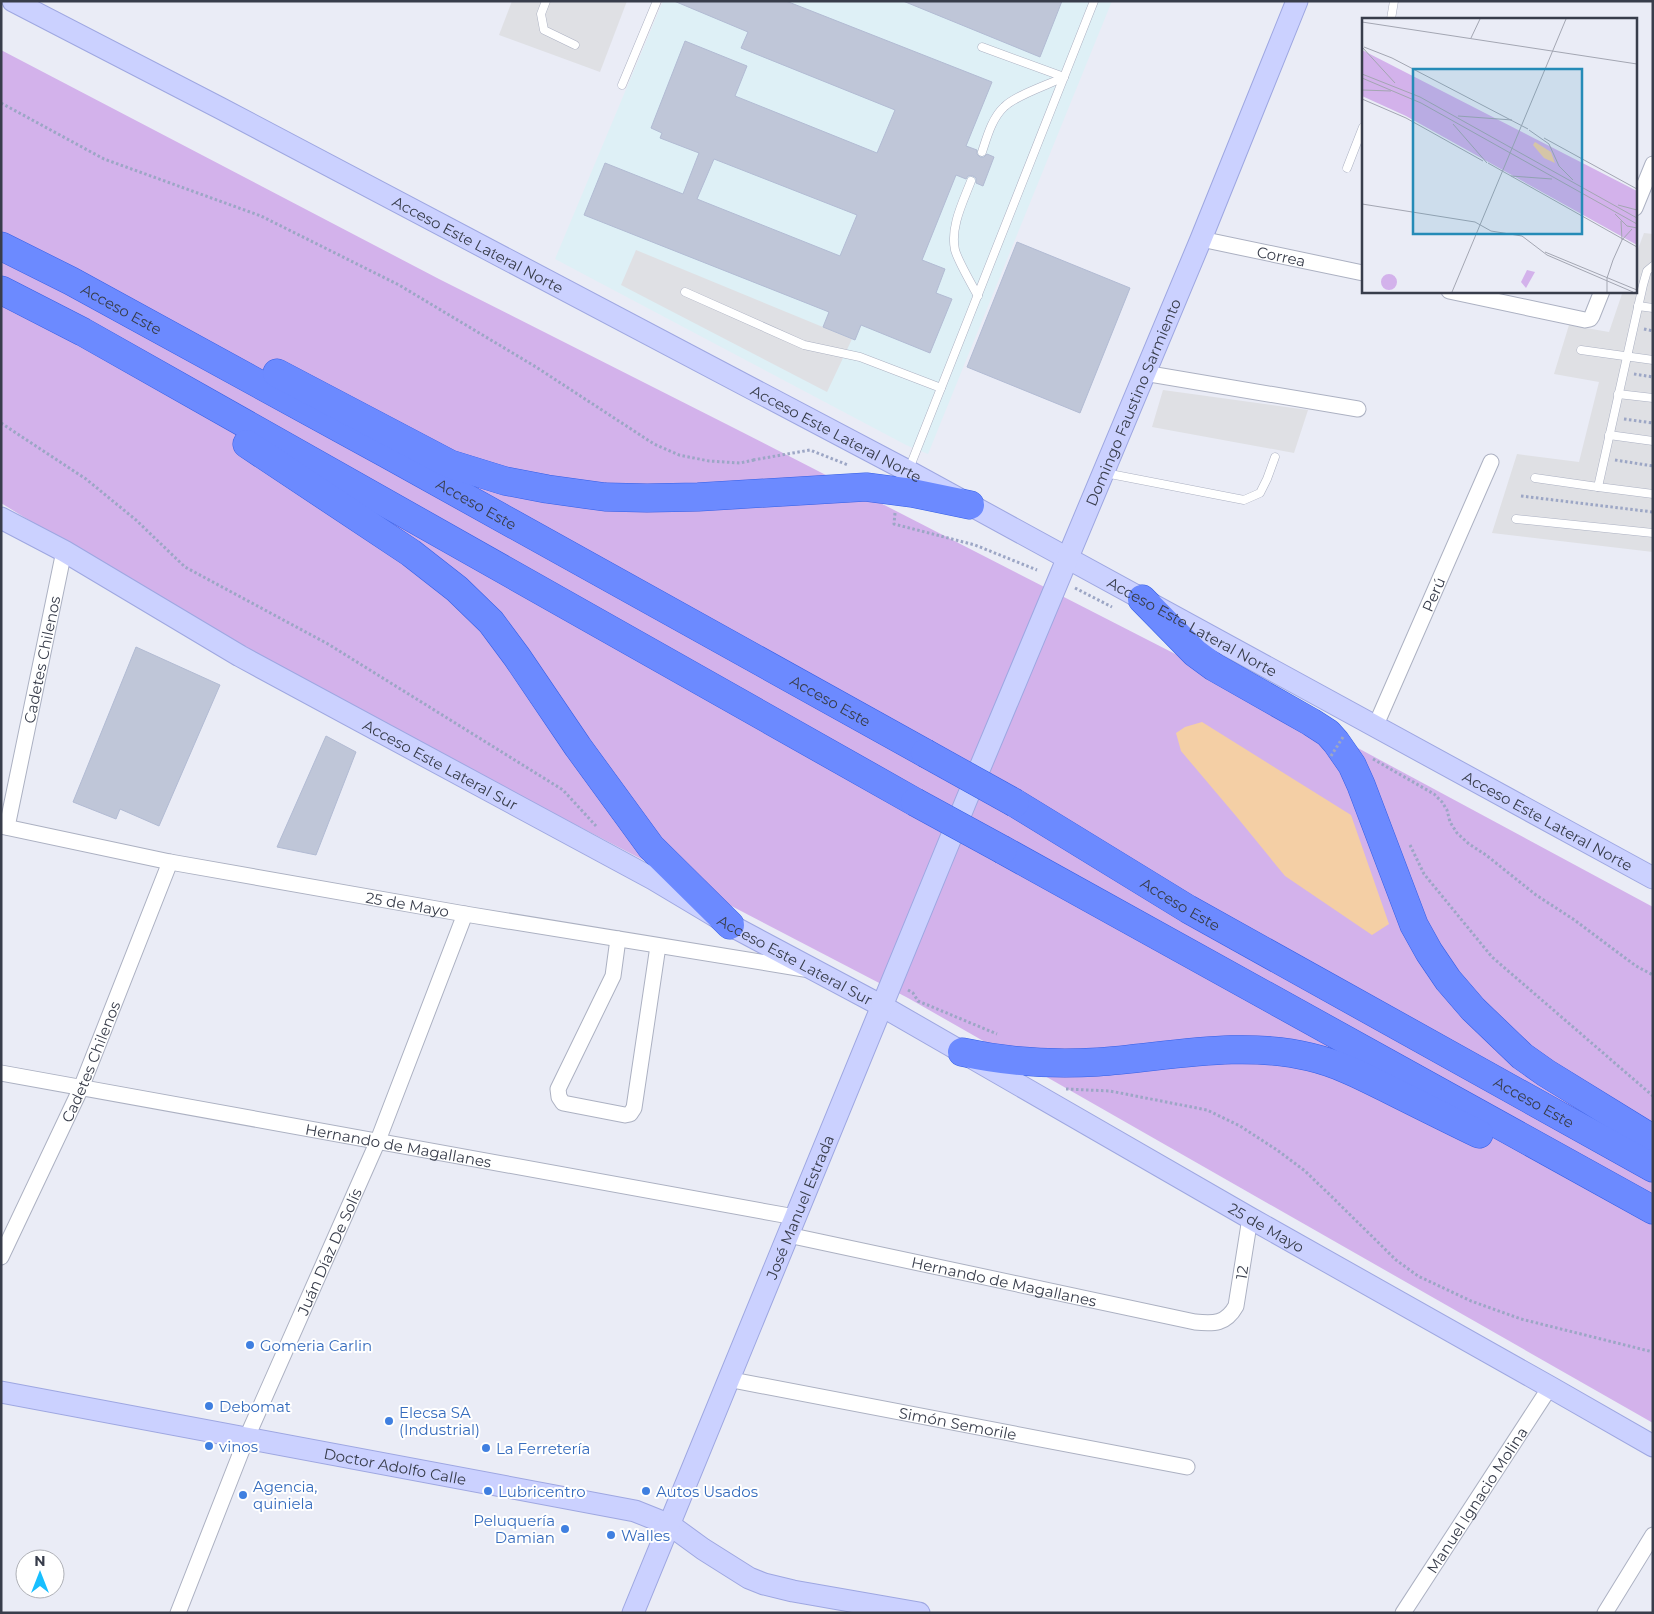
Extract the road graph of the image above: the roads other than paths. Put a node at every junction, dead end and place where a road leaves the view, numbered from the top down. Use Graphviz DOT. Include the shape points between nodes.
graph roads {
  1 [pos="13,1"];
  2 [pos="546,1"];
  3 [pos="657,1"];
  4 [pos="1094,1"];
  5 [pos="1297,1"];
  6 [pos="1394,1"];
  7 [pos="1391,18"];
  8 [pos="575,46"];
  9 [pos="982,47"];
  10 [pos="1064,77"];
  11 [pos="622,86"];
  12 [pos="1362,130"];
  13 [pos="982,152"];
  14 [pos="1653,164"];
  15 [pos="1347,168"];
  16 [pos="971,181"];
  17 [pos="1636,206"];
  18 [pos="1201,240"];
  19 [pos="1,246"];
  20 [pos="1653,266"];
  21 [pos="1362,273"];
  22 [pos="70,281"];
  23 [pos="1,290"];
  24 [pos="685,292"];
  25 [pos="1453,292"];
  26 [pos="1602,292"];
  27 [pos="978,296"];
  28 [pos="1638,306"];
  29 [pos="1653,308"];
  30 [pos="83,332"];
  31 [pos="1581,350"];
  32 [pos="1628,356"];
  33 [pos="1653,360"];
  34 [pos="1144,374"];
  35 [pos="941,388"];
  36 [pos="1618,394"];
  37 [pos="1653,398"];
  38 [pos="1358,409"];
  39 [pos="1609,435"];
  40 [pos="1653,441"];
  41 [pos="1275,457"];
  42 [pos="1491,462"];
  43 [pos="1103,472"];
  44 [pos="1535,478"];
  45 [pos="903,481"];
  46 [pos="1598,488"];
  47 [pos="1653,494"];
  48 [pos="970,505"];
  49 [pos="1,518"];
  50 [pos="1516,519"];
  51 [pos="1653,533"];
  52 [pos="64,551"];
  53 [pos="1067,557"];
  54 [pos="1142,599"];
  55 [pos="1375,727"];
  56 [pos="966,801"];
  57 [pos="4,826"];
  58 [pos="170,862"];
  59 [pos="1653,878"];
  60 [pos="465,914"];
  61 [pos="730,925"];
  62 [pos="618,939"];
  63 [pos="658,946"];
  64 [pos="815,971"];
  65 [pos="882,1006"];
  66 [pos="962,1052"];
  67 [pos="1,1073"];
  68 [pos="81,1088"];
  69 [pos="1653,1139"];
  70 [pos="377,1143"];
  71 [pos="1653,1168"];
  72 [pos="1653,1210"];
  73 [pos="1250,1218"];
  74 [pos="1653,1223"];
  75 [pos="791,1226"];
  76 [pos="1,1257"];
  77 [pos="1221,1321"];
  78 [pos="727,1379"];
  79 [pos="1550,1387"];
  80 [pos="1,1392"];
  81 [pos="247,1437"];
  82 [pos="1653,1446"];
  83 [pos="1187,1467"];
  84 [pos="670,1525"];
  85 [pos="1653,1535"];
  86 [pos="178,1613"];
  87 [pos="633,1613"];
  88 [pos="919,1613"];
  89 [pos="1402,1613"];
  90 [pos="1605,1613"];
  1 -- 45 [label="street, Acceso Este Lateral Norte" via="220,108"];
  2 -- 8 [label="lane" via="541,14 544,30"];
  3 -- 11 [label="lane"];
  4 -- 10 [label="lane"];
  5 -- 18 [label="street, Domingo Faustino Sarmiento"];
  6 -- 7 [label="lane"];
  9 -- 10 [label="lane"];
  10 -- 13 [label="lane" via="1004,106 993,121"];
  10 -- 27 [label="lane"];
  12 -- 15 [label="lane"];
  14 -- 17 [label="street"];
  16 -- 27 [label="lane" via="958,216 955,250"];
  18 -- 21 [label="street, Correa"];
  18 -- 34 [label="street, Domingo Faustino Sarmiento"];
  19 -- 22 [label="highway, Acceso Este"];
  20 -- 28 [label="lane" via="1648,270"];
  22 -- 45 [label="highway" via="225,346 450,464 505,481 605,497 647,498 866,487"];
  22 -- 71 [label="highway, Acceso Este, bridge" via="1016,803 1188,909"];
  23 -- 30 [label="highway"];
  24 -- 35 [label="lane" via="804,345 860,357"];
  25 -- 26 [label="street" via="1585,320 1590,319"];
  27 -- 35 [label="lane"];
  28 -- 29 [label="lane"];
  28 -- 32 [label="lane"];
  30 -- 61 [label="highway" via="412,553 456,589 490,622 518,657 578,748 651,847"];
  30 -- 72 [label="highway, bridge" via="915,802"];
  31 -- 32 [label="lane"];
  32 -- 33 [label="lane"];
  32 -- 36 [label="lane"];
  34 -- 38 [label="street"];
  34 -- 43 [label="street, Domingo Faustino Sarmiento"];
  35 -- 45 [label="lane"];
  36 -- 37 [label="lane"];
  36 -- 39 [label="lane"];
  39 -- 40 [label="lane"];
  39 -- 46 [label="lane"];
  41 -- 43 [label="lane" via="1260,493 1244,500"];
  42 -- 55 [label="street, Perú"];
  43 -- 53 [label="street, Domingo Faustino Sarmiento"];
  44 -- 46 [label="lane"];
  45 -- 48 [label="highway"];
  46 -- 47 [label="lane"];
  48 -- 53 [label="street, Acceso Este Lateral Norte"];
  49 -- 52 [label="street, Acceso Este Lateral Sur"];
  50 -- 51 [label="lane"];
  52 -- 57 [label="street, Cadetes Chilenos"];
  52 -- 61 [label="street, Acceso Este Lateral Sur" via="240,656 653,879"];
  53 -- 54 [label="street, Acceso Este Lateral Norte"];
  53 -- 56 [label="street, Domingo Faustino Sarmiento"];
  54 -- 55 [label="street, Acceso Este Lateral Norte"];
  54 -- 69 [label="highway" via="1208,663 1311,722 1336,742 1361,785 1414,925 1448,980 1522,1056"];
  55 -- 59 [label="street, Acceso Este Lateral Norte"];
  56 -- 65 [label="street, José Manuel Estrada"];
  57 -- 58 [label="street, 25 de Mayo"];
  58 -- 60 [label="street, 25 de Mayo"];
  58 -- 68 [label="street, Cadetes Chilenos"];
  60 -- 62 [label="street, 25 de Mayo"];
  60 -- 70 [label="street, Juán Díaz De Solís"];
  61 -- 64 [label="street, Acceso Este Lateral Sur"];
  62 -- 63 [label="street, 25 de Mayo"];
  62 -- 63 [label="street" via="613,976 558,1090 563,1103 626,1116 634,1108"];
  63 -- 64 [label="street, 25 de Mayo"];
  64 -- 65 [label="street, Acceso Este Lateral Sur"];
  65 -- 66 [label="street, 25 de Mayo"];
  65 -- 75 [label="street, José Manuel Estrada"];
  66 -- 73 [label="street, 25 de Mayo"];
  66 -- 74 [label="highway" via="1010,1061 1058,1064 1222,1050 1273,1051 1308,1056 1343,1066"];
  67 -- 68 [label="street, Hernando de Magallanes"];
  68 -- 70 [label="street, Hernando de Magallanes"];
  68 -- 76 [label="street, Cadetes Chilenos"];
  70 -- 75 [label="street, Hernando de Magallanes"];
  70 -- 81 [label="street, Juán Díaz De Solís"];
  73 -- 77 [label="street, 12" via="1236,1306"];
  73 -- 79 [label="street, 25 de Mayo"];
  75 -- 77 [label="street, Hernando de Magallanes" via="1195,1322 1211,1324"];
  75 -- 78 [label="street, José Manuel Estrada"];
  78 -- 83 [label="street, Simón Semorile"];
  78 -- 84 [label="street, José Manuel Estrada"];
  79 -- 82 [label="street, 25 de Mayo"];
  79 -- 89 [label="street, Manuel Ignacio Molina"];
  80 -- 81 [label="street, Doctor Adolfo Calle"];
  81 -- 84 [label="street, Doctor Adolfo Calle" via="609,1505"];
  81 -- 86 [label="street, Juán Díaz De Solís"];
  84 -- 87 [label="street, José Manuel Estrada"];
  84 -- 88 [label="street, Doctor Adolfo Calle" via="726,1564 764,1584"];
  85 -- 90 [label="street"];
}
